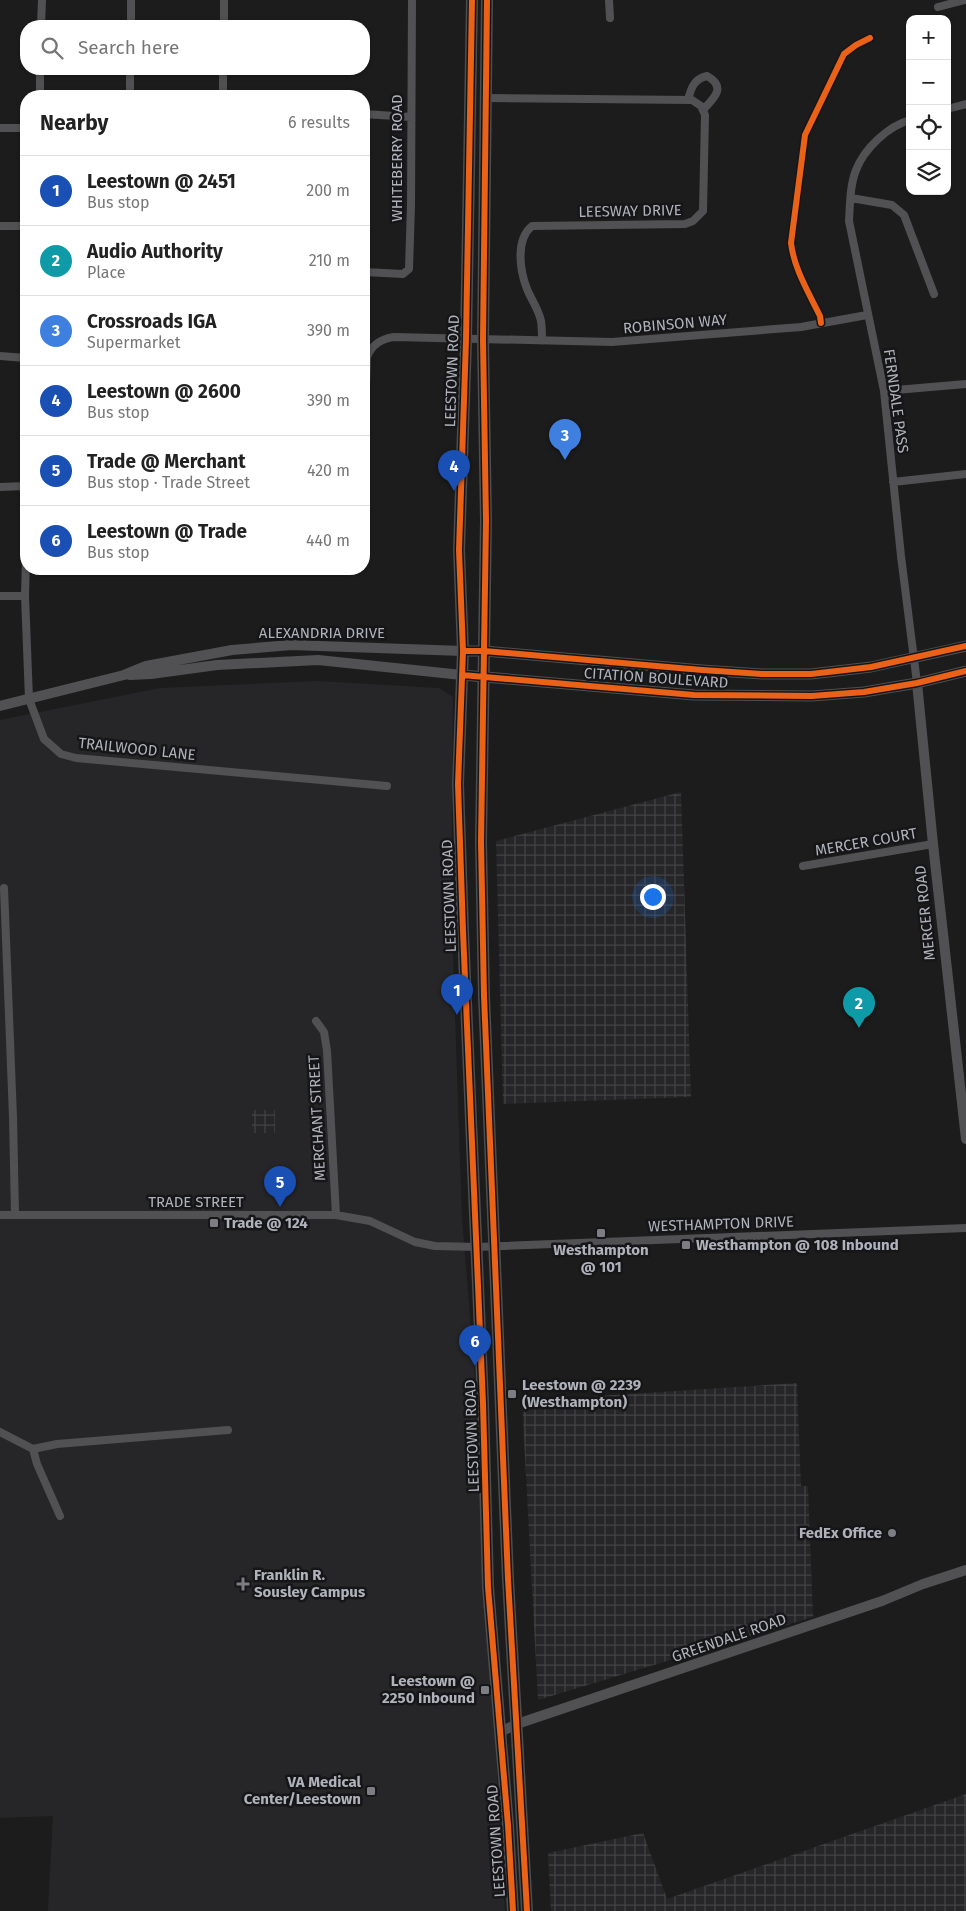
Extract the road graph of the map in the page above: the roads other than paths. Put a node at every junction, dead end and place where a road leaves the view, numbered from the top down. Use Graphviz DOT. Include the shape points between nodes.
graph roads {
  1 [pos="42,0"];
  2 [pos="131,0"];
  3 [pos="224,0"];
  4 [pos="412,0"];
  5 [pos="487,0"];
  6 [pos="610,0"];
  7 [pos="965,0"];
  8 [pos="472,6"];
  9 [pos="938,7"];
  10 [pos="610,18"];
  11 [pos="41,20"];
  12 [pos="131,20"];
  13 [pos="224,20"];
  14 [pos="40,75"];
  15 [pos="130,75"];
  16 [pos="224,75"];
  17 [pos="40,90"];
  18 [pos="130,90"];
  19 [pos="223,90"];
  20 [pos="486,98"];
  21 [pos="688,100"];
  22 [pos="966,104"];
  23 [pos="951,108"];
  24 [pos="703,110"];
  25 [pos="370,114"];
  26 [pos="412,117"];
  27 [pos="906,121"];
  28 [pos="0,128"];
  29 [pos="20,128"];
  30 [pos="851,198"];
  31 [pos="0,226"];
  32 [pos="20,226"];
  33 [pos="370,272"];
  34 [pos="934,294"];
  35 [pos="867,315"];
  36 [pos="466,340"];
  37 [pos="484,340"];
  38 [pos="542,341"];
  39 [pos="370,351"];
  40 [pos="0,356"];
  41 [pos="20,358"];
  42 [pos="966,384"];
  43 [pos="884,391"];
  44 [pos="966,474"];
  45 [pos="893,482"];
  46 [pos="20,486"];
  47 [pos="0,487"];
  48 [pos="26,575"];
  49 [pos="0,596"];
  50 [pos="25,596"];
  51 [pos="966,646"];
  52 [pos="463,651"];
  53 [pos="484,651"];
  54 [pos="914,658"];
  55 [pos="966,671"];
  56 [pos="124,675"];
  57 [pos="462,675"];
  58 [pos="483,678"];
  59 [pos="917,683"];
  60 [pos="29,699"];
  61 [pos="0,706"];
  62 [pos="387,786"];
  63 [pos="933,844"];
  64 [pos="803,866"];
  65 [pos="4,888"];
  66 [pos="316,1021"];
  67 [pos="966,1139"];
  68 [pos="0,1215"];
  69 [pos="15,1215"];
  70 [pos="336,1215"];
  71 [pos="966,1228"];
  72 [pos="493,1246"];
  73 [pos="477,1247"];
  74 [pos="228,1430"];
  75 [pos="0,1432"];
  76 [pos="33,1449"];
  77 [pos="60,1516"];
  78 [pos="966,1570"];
  79 [pos="517,1724"];
  80 [pos="500,1732"];
  81 [pos="513,1911"];
  82 [pos="527,1911"];
  1 -- 11 [label="street"];
  2 -- 12 [label="street"];
  3 -- 13 [label="street"];
  4 -- 26 [label="street, WHITEBERRY ROAD"];
  5 -- 20 [label="main road, LEESTOWN ROAD"];
  6 -- 10 [label="street"];
  7 -- 9 [label="street"];
  8 -- 20 [label="main road" via="477,20 479,88"];
  8 -- 36 [label="main road, LEESTOWN ROAD"];
  14 -- 17 [label="street"];
  15 -- 18 [label="street"];
  16 -- 19 [label="street"];
  20 -- 21 [label="street"];
  20 -- 37 [label="main road, LEESTOWN ROAD"];
  21 -- 24 [label="street" via="698,103"];
  21 -- 24 [label="street" via="694,82 707,76 714,80 717,93"];
  22 -- 23 [label="street"];
  24 -- 38 [label="street, LEESWAY DRIVE" via="703,211 694,221 685,224 532,226 524,234 522,272 541,321"];
  25 -- 26 [label="street"];
  26 -- 33 [label="street, WHITEBERRY ROAD" via="409,269 404,274"];
  27 -- 30 [label="street, FERNDALE PASS" via="868,150 856,170"];
  28 -- 29 [label="street"];
  30 -- 34 [label="street" via="892,205 904,215"];
  30 -- 35 [label="street, FERNDALE PASS" via="849,221"];
  31 -- 32 [label="street"];
  35 -- 38 [label="street, ROBINSON WAY" via="791,328 612,342"];
  35 -- 43 [label="street, FERNDALE PASS"];
  36 -- 37 [label="street, ROBINSON WAY"];
  36 -- 39 [label="street, ROBINSON WAY" via="394,337 379,341"];
  36 -- 52 [label="main road, LEESTOWN ROAD" via="459,550"];
  37 -- 38 [label="street, ROBINSON WAY"];
  37 -- 53 [label="main road, LEESTOWN ROAD"];
  40 -- 41 [label="street"];
  42 -- 43 [label="street"];
  43 -- 45 [label="street, FERNDALE PASS"];
  44 -- 45 [label="street"];
  45 -- 54 [label="street, FERNDALE PASS"];
  46 -- 47 [label="street"];
  48 -- 50 [label="street, TRAILWOOD LANE"];
  49 -- 50 [label="street"];
  50 -- 60 [label="street, TRAILWOOD LANE"];
  51 -- 54 [label="main road, CITATION BOULEVARD"];
  52 -- 53 [label="main road, CITATION BOULEVARD"];
  52 -- 56 [label="street, ALEXANDRIA DRIVE" via="291,645 184,657"];
  52 -- 57 [label="main road, LEESTOWN ROAD"];
  53 -- 54 [label="main road, CITATION BOULEVARD" via="762,674 811,674"];
  53 -- 58 [label="main road, LEESTOWN ROAD"];
  54 -- 59 [label="street, FERNDALE PASS"];
  55 -- 59 [label="main road, CITATION BOULEVARD"];
  56 -- 57 [label="street, ALEXANDRIA DRIVE" via="218,665 318,660"];
  56 -- 60 [label="street, ALEXANDRIA DRIVE"];
  57 -- 58 [label="main road, CITATION BOULEVARD"];
  57 -- 73 [label="main road, LEESTOWN ROAD" via="458,784"];
  58 -- 59 [label="main road, CITATION BOULEVARD" via="750,696 864,692"];
  58 -- 72 [label="main road, LEESTOWN ROAD" via="481,861"];
  59 -- 63 [label="street, MERCER ROAD"];
  60 -- 61 [label="street, ALEXANDRIA DRIVE"];
  60 -- 62 [label="street, TRAILWOOD LANE" via="44,739 61,754 76,758"];
  63 -- 64 [label="street, MERCER COURT"];
  63 -- 67 [label="street, MERCER ROAD"];
  65 -- 69 [label="street"];
  66 -- 70 [label="street, MERCHANT STREET" via="324,1032 327,1051"];
  68 -- 69 [label="street, TRADE STREET"];
  69 -- 70 [label="street, TRADE STREET"];
  70 -- 73 [label="street, TRADE STREET" via="370,1221 415,1242"];
  71 -- 72 [label="street, WESTHAMPTON DRIVE"];
  72 -- 73 [label="street, WESTHAMPTON DRIVE"];
  72 -- 79 [label="main road, LEESTOWN ROAD"];
  73 -- 80 [label="main road, LEESTOWN ROAD" via="488,1588"];
  74 -- 76 [label="street" via="57,1444"];
  75 -- 76 [label="street"];
  76 -- 77 [label="street"];
  78 -- 79 [label="street, GREENDALE ROAD"];
  79 -- 80 [label="street, GREENDALE ROAD"];
  79 -- 82 [label="main road, LEESTOWN ROAD"];
  80 -- 81 [label="main road, LEESTOWN ROAD"];
}
